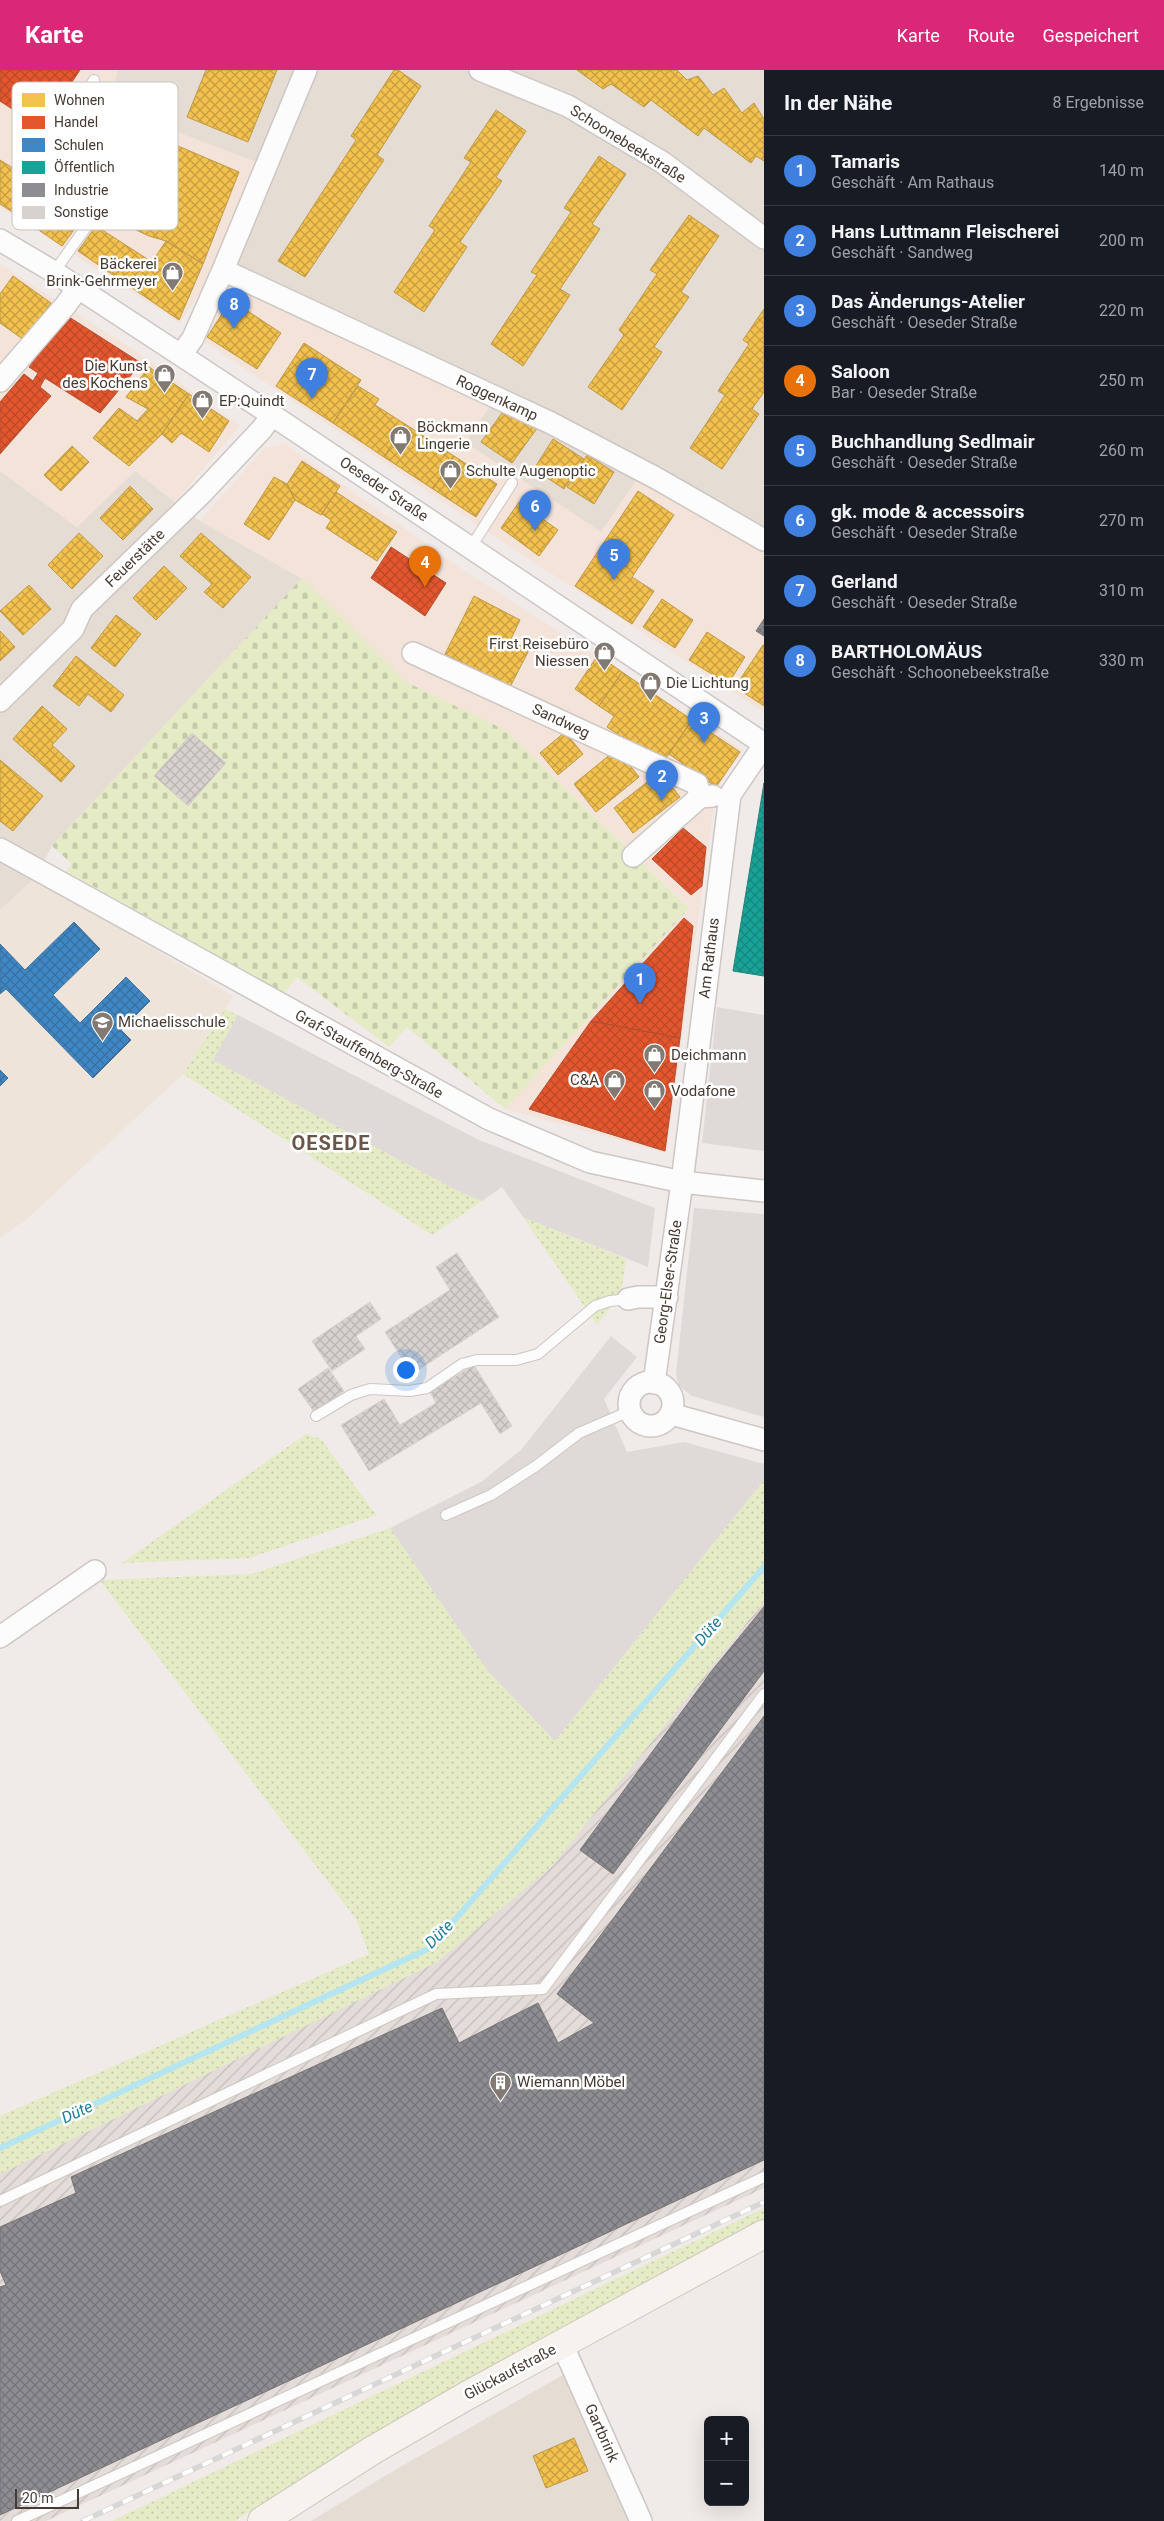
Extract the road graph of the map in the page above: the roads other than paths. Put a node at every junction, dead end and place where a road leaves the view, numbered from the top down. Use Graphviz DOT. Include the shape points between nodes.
graph roads {
  1 [pos="306,70"];
  2 [pos="480,70"];
  3 [pos="84,230"];
  4 [pos="764,238"];
  5 [pos="0,240"];
  6 [pos="223,270"];
  7 [pos="54,272"];
  8 [pos="78,288"];
  9 [pos="182,356"];
  10 [pos="0,381"];
  11 [pos="272,415"];
  12 [pos="512,483"];
  13 [pos="764,540"];
  14 [pos="471,547"];
  15 [pos="413,653"];
  16 [pos="0,701"];
  17 [pos="764,744"];
  18 [pos="730,795"];
  19 [pos="700,797"];
  20 [pos="0,849"];
  21 [pos="634,856"];
  22 [pos="682,1182"];
  23 [pos="764,1190"];
  24 [pos="667,1297"];
  25 [pos="628,1299"];
  26 [pos="654,1383"];
  27 [pos="630,1411"];
  28 [pos="671,1414"];
  29 [pos="316,1416"];
  30 [pos="764,1440"];
  31 [pos="446,1515"];
  32 [pos="95,1571"];
  33 [pos="0,1637"];
  34 [pos="764,1694"];
  35 [pos="764,2177"];
  36 [pos="0,2201"];
  37 [pos="764,2234"];
  38 [pos="562,2344"];
  39 [pos="16,2521"];
  40 [pos="262,2521"];
  41 [pos="641,2521"];
  1 -- 6 [label="street"];
  2 -- 4 [label="street, Schoonebeekstraße" via="585,116 662,162"];
  3 -- 7 [label="lane"];
  5 -- 7 [label="street, Oeseder Straße"];
  6 -- 9 [label="street" via="194,338"];
  6 -- 13 [label="street, Roggenkamp" via="551,423"];
  7 -- 8 [label="street, Oeseder Straße"];
  8 -- 9 [label="street, Oeseder Straße"];
  8 -- 10 [label="street"];
  9 -- 11 [label="street, Oeseder Straße"];
  11 -- 14 [label="street, Oeseder Straße"];
  11 -- 16 [label="street, Feuerstätte" via="201,494 82,609 73,629"];
  12 -- 14 [label="lane"];
  14 -- 17 [label="street, Oeseder Straße"];
  15 -- 19 [label="street, Sandweg" via="697,784"];
  17 -- 18 [label="street, Am Rathaus"];
  18 -- 19 [label="street"];
  18 -- 22 [label="street, Am Rathaus"];
  19 -- 21 [label="street"];
  20 -- 22 [label="street, Graf-Stauffenberg-Straße" via="489,1119 590,1162"];
  22 -- 23 [label="street, Graf-Stauffenberg-Straße"];
  22 -- 24 [label="street, Georg-Elser-Straße"];
  24 -- 25 [label="street"];
  24 -- 26 [label="street, Georg-Elser-Straße"];
  25 -- 29 [label="lane" via="594,1306 538,1354 516,1360 477,1360 462,1364 427,1388 410,1391 370,1389 351,1395"];
  26 -- 27 [label="street" via="646,1383 634,1390"];
  26 -- 28 [label="street" via="666,1388 670,1394"];
  27 -- 28 [label="street" via="639,1423 654,1426 667,1420"];
  27 -- 31 [label="lane" via="579,1433 491,1495"];
  28 -- 30 [label="street"];
  32 -- 33 [label="street"];
  34 -- 36 [label="lane" via="543,1990 436,1994"];
  35 -- 39 [label="lane"];
  37 -- 38 [label="main road, Glückaufstraße"];
  38 -- 40 [label="main road, Glückaufstraße" via="373,2450"];
  38 -- 41 [label="street, Gartbrink"];
}
